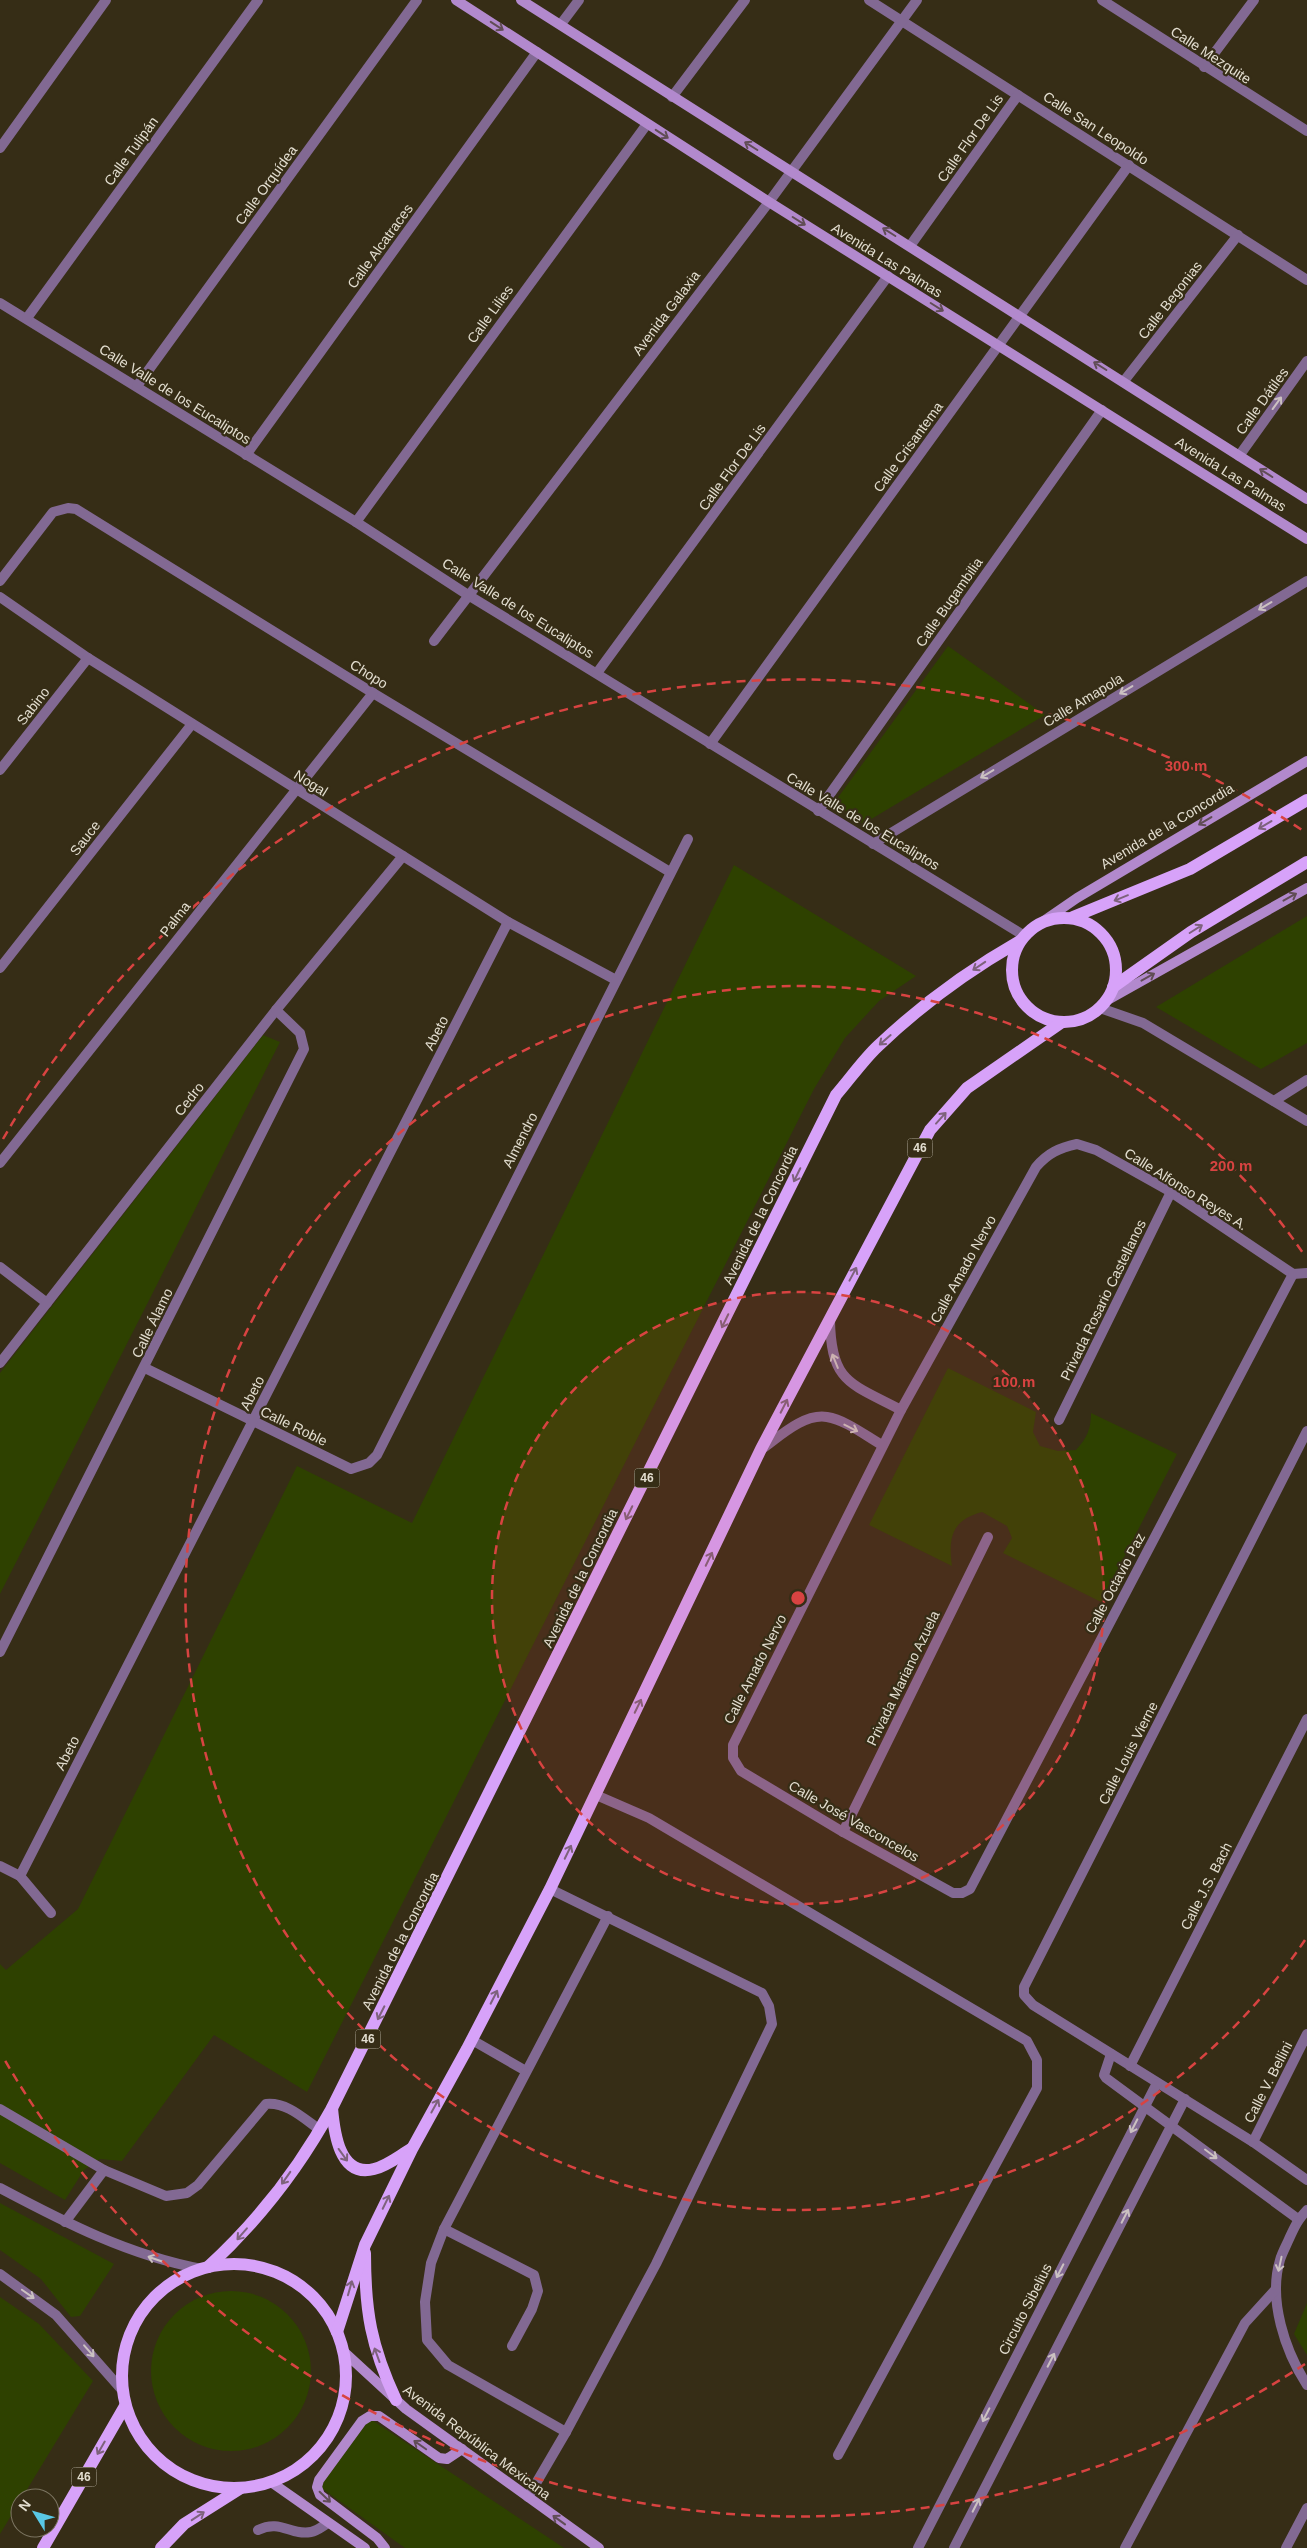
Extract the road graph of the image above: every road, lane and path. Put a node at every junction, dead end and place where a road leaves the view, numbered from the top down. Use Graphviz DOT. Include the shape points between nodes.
graph roads {
  1 [pos="106,0"];
  2 [pos="258,0"];
  3 [pos="417,0"];
  4 [pos="456,0"];
  5 [pos="521,0"];
  6 [pos="579,0"];
  7 [pos="745,0"];
  8 [pos="869,0"];
  9 [pos="917,0"];
  10 [pos="1102,0"];
  11 [pos="1254,0"];
  12 [pos="903,20"];
  13 [pos="561,24"];
  14 [pos="538,52"];
  15 [pos="1204,67"];
  16 [pos="1018,95"];
  17 [pos="672,97"];
  18 [pos="647,124"];
  19 [pos="1307,131"];
  20 [pos="0,148"];
  21 [pos="1129,165"];
  22 [pos="791,171"];
  23 [pos="769,202"];
  24 [pos="1238,235"];
  25 [pos="910,246"];
  26 [pos="888,276"];
  27 [pos="1307,280"];
  28 [pos="0,303"];
  29 [pos="1020,316"];
  30 [pos="27,318"];
  31 [pos="999,345"];
  32 [pos="1307,361"];
  33 [pos="1124,382"];
  34 [pos="137,386"];
  35 [pos="1102,410"];
  36 [pos="246,455"];
  37 [pos="1239,456"];
  38 [pos="1307,499"];
  39 [pos="356,522"];
  40 [pos="1307,539"];
  41 [pos="0,580"];
  42 [pos="1307,581"];
  43 [pos="468,595"];
  44 [pos="0,597"];
  45 [pos="434,641"];
  46 [pos="88,658"];
  47 [pos="597,673"];
  48 [pos="373,693"];
  49 [pos="192,724"];
  50 [pos="710,744"];
  51 [pos="1307,761"];
  52 [pos="0,770"];
  53 [pos="295,789"];
  54 [pos="1307,800"];
  55 [pos="818,811"];
  56 [pos="688,839"];
  57 [pos="873,844"];
  58 [pos="402,856"];
  59 [pos="1307,862"];
  60 [pos="670,872"];
  61 [pos="1307,888"];
  62 [pos="1073,917"];
  63 [pos="1045,920"];
  64 [pos="508,922"];
  65 [pos="1022,938"];
  66 [pos="0,968"];
  67 [pos="616,980"];
  68 [pos="1113,987"];
  69 [pos="1103,1004"];
  70 [pos="276,1010"];
  71 [pos="1062,1022"];
  72 [pos="1307,1080"];
  73 [pos="1274,1100"];
  74 [pos="1307,1121"];
  75 [pos="1059,1148"];
  76 [pos="0,1163"];
  77 [pos="1171,1192"];
  78 [pos="0,1267"];
  79 [pos="1307,1273"];
  80 [pos="1293,1274"];
  81 [pos="47,1303"];
  82 [pos="830,1317"];
  83 [pos="0,1362"];
  84 [pos="145,1368"];
  85 [pos="901,1410"];
  86 [pos="1059,1420"];
  87 [pos="252,1422"];
  88 [pos="1307,1431"];
  89 [pos="882,1445"];
  90 [pos="761,1449"];
  91 [pos="378,1454"];
  92 [pos="988,1537"];
  93 [pos="0,1652"];
  94 [pos="1307,1719"];
  95 [pos="742,1771"];
  96 [pos="596,1795"];
  97 [pos="843,1832"];
  98 [pos="0,1866"];
  99 [pos="20,1876"];
  100 [pos="550,1889"];
  101 [pos="953,1893"];
  102 [pos="51,1913"];
  103 [pos="608,1916"];
  104 [pos="1307,2034"];
  105 [pos="472,2040"];
  106 [pos="1111,2054"];
  107 [pos="1130,2066"];
  108 [pos="526,2071"];
  109 [pos="1157,2083"];
  110 [pos="1185,2099"];
  111 [pos="1144,2106"];
  112 [pos="332,2108"];
  113 [pos="0,2109"];
  114 [pos="1172,2124"];
  115 [pos="320,2130"];
  116 [pos="1253,2142"];
  117 [pos="412,2149"];
  118 [pos="104,2170"];
  119 [pos="1307,2180"];
  120 [pos="0,2188"];
  121 [pos="1307,2210"];
  122 [pos="1298,2219"];
  123 [pos="65,2222"];
  124 [pos="444,2229"];
  125 [pos="365,2245"];
  126 [pos="205,2268"];
  127 [pos="0,2274"];
  128 [pos="1276,2289"];
  129 [pos="337,2332"];
  130 [pos="512,2346"];
  131 [pos="343,2351"];
  132 [pos="1307,2385"];
  133 [pos="122,2390"];
  134 [pos="396,2400"];
  135 [pos="125,2406"];
  136 [pos="566,2432"];
  137 [pos="462,2449"];
  138 [pos="838,2455"];
  139 [pos="271,2482"];
  140 [pos="241,2488"];
  141 [pos="528,2497"];
  142 [pos="1307,2508"];
  143 [pos="328,2523"];
  144 [pos="258,2530"];
  145 [pos="43,2548"];
  146 [pos="161,2548"];
  147 [pos="366,2548"];
  148 [pos="385,2548"];
  149 [pos="599,2548"];
  150 [pos="918,2548"];
  151 [pos="954,2548"];
  152 [pos="1125,2548"];
  153 [pos="1286,2548"];
  1 -- 20 [label="street"];
  2 -- 30 [label="street, Calle Tulipán"];
  3 -- 34 [label="street, Calle Orquídea"];
  4 -- 14 [label="street, Avenida Las Palmas, one-way"];
  5 -- 13 [label="street, Avenida Las Palmas"];
  6 -- 13 [label="street"];
  7 -- 17 [label="street"];
  8 -- 12 [label="street, Calle San Leopoldo"];
  9 -- 12 [label="street, Avenida Galaxia"];
  10 -- 15 [label="street, Calle Mezquite"];
  11 -- 15 [label="street"];
  12 -- 16 [label="street, Calle San Leopoldo"];
  12 -- 22 [label="street, Avenida Galaxia"];
  13 -- 17 [label="street, Avenida Las Palmas"];
  14 -- 18 [label="street, Avenida Las Palmas"];
  14 -- 36 [label="street, Calle Alcatraces"];
  15 -- 19 [label="street, Calle Mezquite"];
  16 -- 21 [label="street, Calle San Leopoldo"];
  16 -- 25 [label="street, Calle Flor De Lis"];
  22 -- 17 [label="street, Avenida Las Palmas, one-way"];
  18 -- 23 [label="street, Avenida Las Palmas, one-way"];
  18 -- 39 [label="street, Calle Lilies"];
  21 -- 24 [label="street, Calle San Leopoldo"];
  21 -- 29 [label="street, Calle Crisantema"];
  22 -- 23 [label="street, Avenida Galaxia"];
  25 -- 22 [label="street, Avenida Las Palmas, one-way"];
  23 -- 26 [label="street, Avenida Las Palmas, one-way"];
  23 -- 43 [label="street, Avenida Galaxia"];
  24 -- 27 [label="street, Calle San Leopoldo"];
  24 -- 33 [label="street, Calle Begonias"];
  25 -- 29 [label="street, Avenida Las Palmas"];
  26 -- 31 [label="street, Avenida Las Palmas, one-way"];
  26 -- 47 [label="street, Calle Flor De Lis"];
  28 -- 30 [label="street, Calle Valle de los Eucaliptos"];
  29 -- 31 [label="street, Calle Crisantema"];
  33 -- 29 [label="street, Avenida Las Palmas, one-way"];
  30 -- 34 [label="street, Calle Valle de los Eucaliptos"];
  31 -- 35 [label="street, Avenida Las Palmas"];
  31 -- 50 [label="street, Calle Crisantema"];
  37 -- 32 [label="street, Calle Dátiles, one-way"];
  33 -- 37 [label="street, Avenida Las Palmas"];
  34 -- 36 [label="street, Calle Valle de los Eucaliptos"];
  35 -- 40 [label="street, Avenida Las Palmas"];
  35 -- 55 [label="street, Calle Bugambilia"];
  36 -- 39 [label="street, Calle Valle de los Eucaliptos"];
  38 -- 37 [label="street, Avenida Las Palmas, one-way"];
  39 -- 43 [label="street, Calle Valle de los Eucaliptos"];
  41 -- 48 [label="street, Chopo" via="53,512 76,509"];
  42 -- 57 [label="street, Calle Amapola, one-way"];
  43 -- 45 [label="street, Avenida Galaxia"];
  43 -- 47 [label="street, Calle Valle de los Eucaliptos"];
  44 -- 46 [label="street, Nogal"];
  46 -- 49 [label="street, Nogal"];
  46 -- 52 [label="street, Sabino"];
  47 -- 50 [label="street, Calle Valle de los Eucaliptos"];
  48 -- 53 [label="street, Palma"];
  48 -- 60 [label="street, Chopo"];
  49 -- 53 [label="street, Nogal"];
  49 -- 66 [label="street, Sauce"];
  50 -- 55 [label="street, Calle Valle de los Eucaliptos"];
  51 -- 63 [label="street, Avenida de la Concordia, one-way"];
  53 -- 58 [label="street, Nogal"];
  53 -- 76 [label="street, Palma"];
  54 -- 62 [label="main road, one-way" via="1190,870"];
  55 -- 57 [label="street, Calle Valle de los Eucaliptos"];
  56 -- 60 [label="street, Almendro"];
  57 -- 65 [label="street, Calle Valle de los Eucaliptos"];
  58 -- 64 [label="street, Nogal"];
  58 -- 70 [label="street, Cedro"];
  68 -- 59 [label="main road, one-way" via="1191,932"];
  60 -- 67 [label="street, Almendro"];
  69 -- 61 [label="street, one-way"];
  62 -- 63 [label="main road"];
  62 -- 68 [label="main road" via="1104,935 1113,951 1116,969"];
  63 -- 65 [label="main road, 46"];
  64 -- 67 [label="street, Nogal"];
  64 -- 87 [label="street, Abeto"];
  65 -- 71 [label="main road" via="1011,967 1012,983 1031,1011 1046,1019"];
  65 -- 112 [label="main road, Avenida de la Concordia / 46, one-way" via="922,1008 877,1046 836,1096"];
  67 -- 91 [label="street, Almendro"];
  68 -- 69 [label="main road"];
  69 -- 71 [label="main road, 46" via="1076,1021"];
  69 -- 73 [label="street" via="1143,1023"];
  70 -- 81 [label="street, Cedro"];
  70 -- 84 [label="street, Calle Álamo" via="300,1034 304,1049"];
  82 -- 71 [label="main road, 46, one-way" via="930,1130 967,1088"];
  72 -- 73 [label="street"];
  73 -- 74 [label="street"];
  75 -- 77 [label="street, Calle Alfonso Reyes A." via="1077,1144 1096,1150"];
  75 -- 85 [label="street, Calle Amado Nervo" via="1036,1167"];
  77 -- 80 [label="street, Calle Alfonso Reyes A."];
  77 -- 86 [label="street, Privada Rosario Castellanos"];
  78 -- 81 [label="street"];
  79 -- 80 [label="street"];
  80 -- 101 [label="street, Calle Octavio Paz" via="970,1889"];
  81 -- 83 [label="street, Cedro"];
  85 -- 82 [label="street, one-way" via="859,1388 836,1366 830,1346"];
  90 -- 82 [label="main road, 46, one-way"];
  84 -- 87 [label="street, Calle Roble"];
  84 -- 93 [label="street, Calle Álamo"];
  85 -- 89 [label="street, Calle Amado Nervo"];
  87 -- 91 [label="street, Calle Roble" via="352,1469 369,1463"];
  87 -- 99 [label="street, Abeto"];
  88 -- 106 [label="street, Calle Louis Vierne" via="1024,1987 1024,1995 1033,2005"];
  90 -- 89 [label="street, one-way" via="808,1420 827,1416"];
  89 -- 95 [label="street, Calle Amado Nervo" via="733,1744 733,1758"];
  96 -- 90 [label="main road, 46, one-way"];
  92 -- 97 [label="street, Privada Mariano Azuela"];
  94 -- 107 [label="street, Calle J.S. Bach"];
  95 -- 97 [label="street, Calle José Vasconcelos"];
  100 -- 96 [label="main road, 46, one-way"];
  96 -- 138 [label="street" via="649,1818 1027,2041 1037,2060 1037,2088"];
  97 -- 101 [label="street, Calle José Vasconcelos"];
  98 -- 99 [label="street"];
  99 -- 102 [label="street"];
  100 -- 103 [label="street"];
  105 -- 100 [label="main road, 46, one-way"];
  103 -- 108 [label="street"];
  103 -- 136 [label="street" via="762,1993 769,2006 772,2024 656,2264"];
  104 -- 116 [label="street, Calle V. Bellini"];
  105 -- 108 [label="street"];
  117 -- 105 [label="main road, 46, one-way"];
  106 -- 107 [label="street, Calle Louis Vierne"];
  106 -- 111 [label="street" via="1104,2074 1106,2078"];
  107 -- 109 [label="street, Calle Louis Vierne"];
  108 -- 124 [label="street"];
  109 -- 110 [label="street, Calle Louis Vierne"];
  109 -- 111 [label="street, Circuito Sibelius"];
  110 -- 114 [label="street"];
  110 -- 116 [label="street, Calle Louis Vierne"];
  111 -- 114 [label="street"];
  111 -- 150 [label="street, Circuito Sibelius, one-way"];
  112 -- 115 [label="main road, Avenida de la Concordia / 46"];
  112 -- 117 [label="main road, one-way" via="337,2146 350,2164 372,2170"];
  113 -- 118 [label="street"];
  114 -- 122 [label="street, one-way"];
  151 -- 114 [label="street, one-way"];
  115 -- 118 [label="street" via="289,2108 277,2103 266,2104 198,2185 177,2196 166,2196"];
  115 -- 126 [label="main road, Avenida de la Concordia / 46, one-way" via="254,2221"];
  116 -- 119 [label="street, Calle Louis Vierne"];
  125 -- 117 [label="main road, 46, one-way"];
  118 -- 123 [label="street"];
  120 -- 123 [label="street"];
  121 -- 122 [label="street"];
  122 -- 128 [label="street, one-way" via="1280,2260"];
  126 -- 123 [label="street, one-way" via="164,2262"];
  124 -- 130 [label="street" via="534,2275 538,2291"];
  124 -- 136 [label="street" via="431,2263 425,2302 427,2340 448,2366"];
  129 -- 125 [label="main road, 46, one-way"];
  134 -- 125 [label="main road, one-way" via="375,2349 368,2316"];
  126 -- 129 [label="main road, 46" via="234,2264 261,2267 286,2276 325,2310"];
  126 -- 133 [label="main road, 46" via="183,2276 161,2291 140,2315 127,2343 121,2374"];
  127 -- 133 [label="street, one-way" via="56,2315"];
  128 -- 132 [label="street" via="1281,2325"];
  128 -- 152 [label="street" via="1245,2324"];
  129 -- 131 [label="main road, 46"];
  131 -- 134 [label="street, Avenida República Mexicana"];
  131 -- 139 [label="main road, 46" via="346,2376 343,2401 334,2425 321,2446 298,2467"];
  133 -- 135 [label="main road, 46"];
  134 -- 137 [label="street, Avenida República Mexicana"];
  135 -- 140 [label="main road, 46" via="136,2432 153,2454 175,2472 196,2482"];
  135 -- 145 [label="main road, 46, one-way"];
  136 -- 141 [label="street"];
  137 -- 141 [label="street, Avenida República Mexicana"];
  137 -- 148 [label="street, one-way" via="447,2459 439,2458 379,2416 370,2416 362,2421 319,2480 317,2488 320,2495 378,2538"];
  139 -- 140 [label="main road, 46"];
  139 -- 143 [label="street"];
  146 -- 140 [label="main road, 46, one-way" via="184,2524"];
  149 -- 141 [label="street, Avenida República Mexicana, one-way"];
  142 -- 153 [label="street"];
  143 -- 144 [label="street" via="312,2532 279,2525 268,2525"];
  143 -- 147 [label="street"];
}
